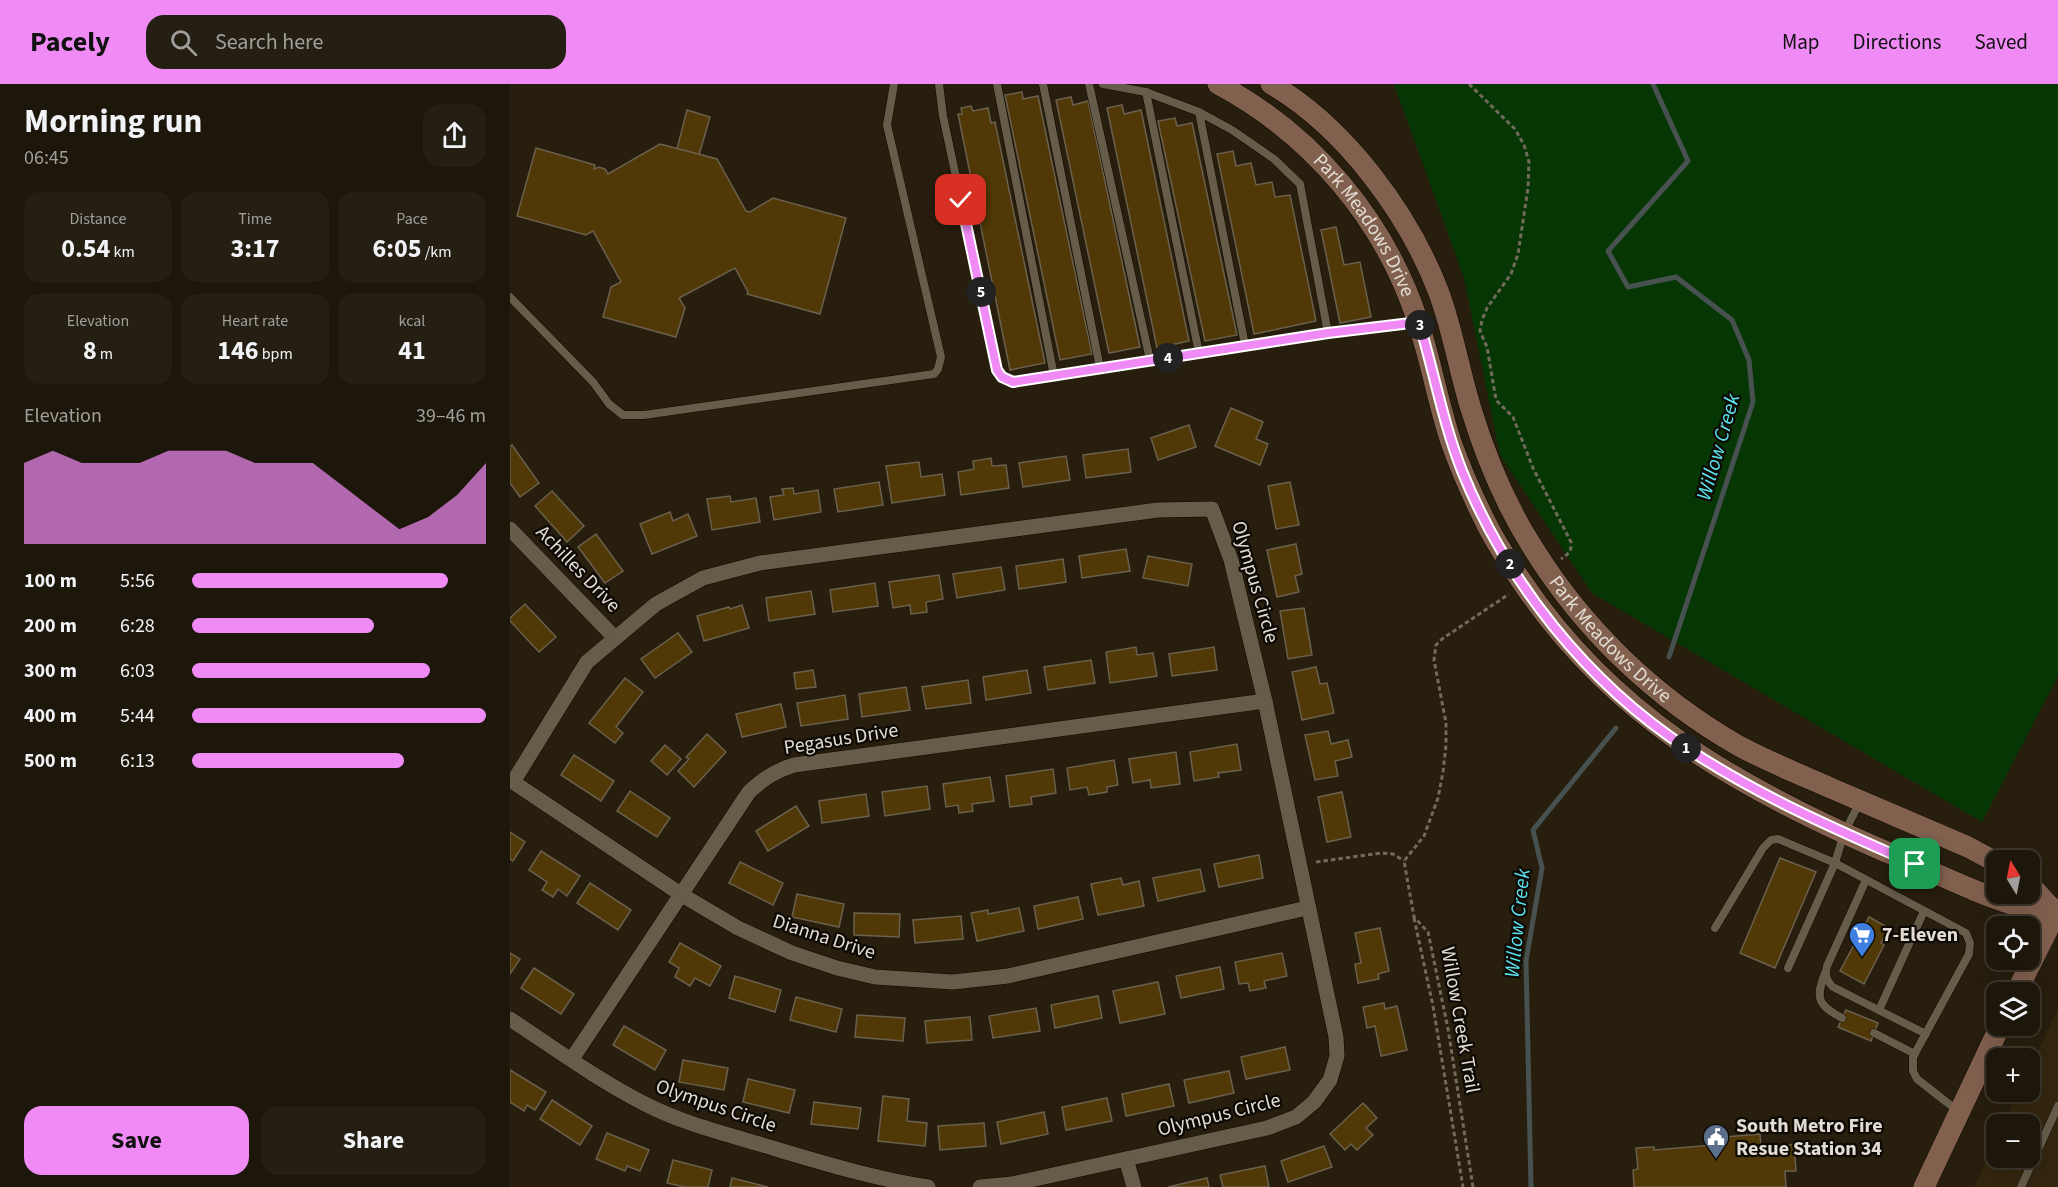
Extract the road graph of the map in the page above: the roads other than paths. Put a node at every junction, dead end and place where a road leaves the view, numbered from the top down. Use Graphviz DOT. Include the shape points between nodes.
graph roads {
  1 [pos="894,84"];
  2 [pos="939,84"];
  3 [pos="997,84"];
  4 [pos="1042,84"];
  5 [pos="1089,84"];
  6 [pos="1103,84"];
  7 [pos="1218,84"];
  8 [pos="1271,84"];
  9 [pos="1146,92"];
  10 [pos="1199,112"];
  11 [pos="510,297"];
  12 [pos="1419,322"];
  13 [pos="1328,333"];
  14 [pos="1245,345"];
  15 [pos="1200,352"];
  16 [pos="1150,360"];
  17 [pos="1100,368"];
  18 [pos="1054,376"];
  19 [pos="510,529"];
  20 [pos="615,638"];
  21 [pos="1264,701"];
  22 [pos="512,781"];
  23 [pos="1861,801"];
  24 [pos="1844,833"];
  25 [pos="1986,857"];
  26 [pos="1835,863"];
  27 [pos="1866,880"];
  28 [pos="682,895"];
  29 [pos="2040,895"];
  30 [pos="1307,908"];
  31 [pos="1924,911"];
  32 [pos="2057,912"];
  33 [pos="1715,928"];
  34 [pos="1788,968"];
  35 [pos="1826,973"];
  36 [pos="2022,982"];
  37 [pos="1879,1010"];
  38 [pos="1842,1018"];
  39 [pos="510,1019"];
  40 [pos="1874,1033"];
  41 [pos="1926,1034"];
  42 [pos="1995,1036"];
  43 [pos="1915,1054"];
  44 [pos="572,1059"];
  45 [pos="2058,1106"];
  46 [pos="1959,1112"];
  47 [pos="1126,1159"];
  48 [pos="928,1187"];
  49 [pos="980,1187"];
  50 [pos="1134,1187"];
  51 [pos="1924,1187"];
  52 [pos="2021,1187"];
  1 -- 11 [label="lane" via="887,125 941,357 934,374 622,415"];
  2 -- 18 [label="lane" via="997,370 1013,382"];
  3 -- 18 [label="lane"];
  4 -- 17 [label="lane"];
  5 -- 16 [label="lane"];
  6 -- 9 [label="lane"];
  7 -- 12 [label="main road, Park Meadows Drive" via="1297,138 1341,184 1380,237"];
  8 -- 23 [label="main road, Park Meadows Drive" via="1338,137 1406,226 1438,292 1473,416 1506,503 1581,615 1648,683 1706,725 1780,766"];
  9 -- 10 [label="lane"];
  9 -- 15 [label="lane"];
  10 -- 13 [label="lane" via="1274,159 1300,184"];
  10 -- 14 [label="lane"];
  12 -- 13 [label="lane"];
  12 -- 24 [label="main road, Park Meadows Drive" via="1451,442 1463,472 1487,526 1545,616 1586,663 1659,729 1723,770"];
  13 -- 14 [label="lane"];
  14 -- 15 [label="lane"];
  15 -- 16 [label="lane"];
  16 -- 17 [label="lane"];
  17 -- 18 [label="lane"];
  19 -- 20 [label="street, Achilles Drive"];
  20 -- 21 [label="street, Olympus Circle" via="656,604 703,578 760,563 1158,510 1212,509 1230,560"];
  20 -- 22 [label="street, Olympus Circle" via="587,662"];
  21 -- 28 [label="street, Pegasus Drive" via="777,770 749,792"];
  21 -- 30 [label="street, Olympus Circle"];
  22 -- 28 [label="street, Dianna Drive"];
  23 -- 24 [label="lane"];
  23 -- 25 [label="main road, Park Meadows Drive"];
  24 -- 26 [label="lane"];
  24 -- 32 [label="main road, Park Meadows Drive" via="1990,896 2022,907"];
  26 -- 27 [label="lane"];
  26 -- 33 [label="lane" via="1778,839 1771,840"];
  26 -- 34 [label="lane"];
  27 -- 31 [label="lane"];
  27 -- 35 [label="lane"];
  28 -- 30 [label="street, Dianna Drive" via="738,928 837,968 875,977 953,982 1008,976"];
  28 -- 44 [label="street, Pegasus Drive"];
  29 -- 32 [label="main road"];
  30 -- 47 [label="street, Olympus Circle" via="1336,1037 1337,1056 1330,1080 1314,1102 1296,1117 1267,1128"];
  31 -- 37 [label="lane"];
  31 -- 41 [label="lane" via="1966,933 1970,943 1969,954"];
  32 -- 36 [label="main road"];
  35 -- 37 [label="lane" via="1833,987"];
  35 -- 38 [label="lane" via="1820,1000"];
  37 -- 41 [label="lane"];
  39 -- 44 [label="street, Olympus Circle"];
  40 -- 43 [label="lane"];
  41 -- 43 [label="lane"];
  42 -- 46 [label="main road"];
  43 -- 46 [label="lane" via="1913,1071 1917,1079"];
  44 -- 48 [label="street, Olympus Circle" via="612,1086 682,1121 830,1165"];
  45 -- 52 [label="lane"];
  46 -- 51 [label="main road"];
  47 -- 49 [label="street, Olympus Circle" via="1012,1184"];
  47 -- 50 [label="street"];
}
